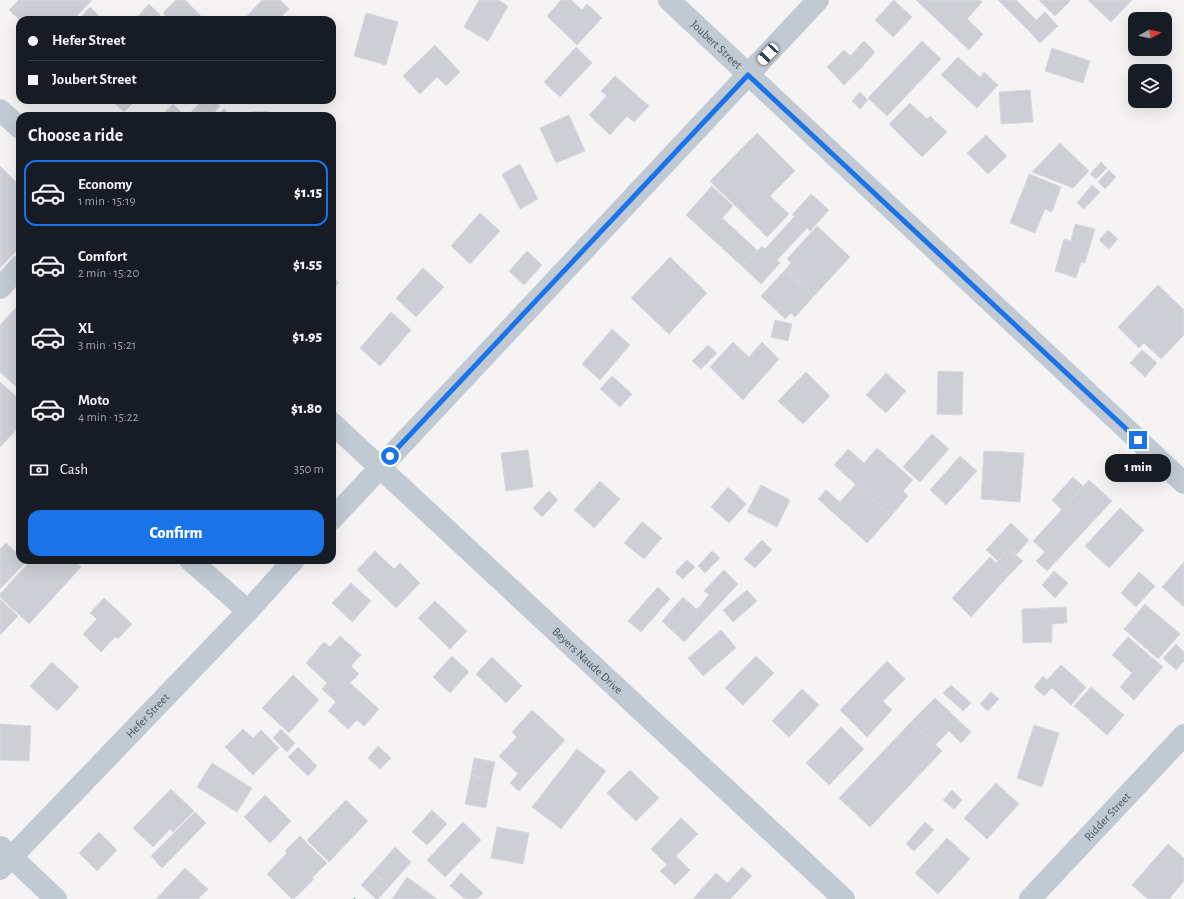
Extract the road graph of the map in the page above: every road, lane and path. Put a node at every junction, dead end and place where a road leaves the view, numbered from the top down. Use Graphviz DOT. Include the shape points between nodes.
graph roads {
  1 [pos="668,0"];
  2 [pos="818,0"];
  3 [pos="748,75"];
  4 [pos="16,270"];
  5 [pos="0,288"];
  6 [pos="336,427"];
  7 [pos="379,467"];
  8 [pos="1184,483"];
  9 [pos="336,515"];
  10 [pos="195,564"];
  11 [pos="290,564"];
  12 [pos="248,611"];
  13 [pos="1184,735"];
  14 [pos="4,858"];
  15 [pos="56,899"];
  16 [pos="844,899"];
  17 [pos="1030,899"];
  1 -- 3 [label="street, Joubert Street"];
  2 -- 3 [label="street"];
  3 -- 7 [label="street"];
  3 -- 8 [label="street, Joubert Street"];
  4 -- 5 [label="street"];
  6 -- 7 [label="street, Beyers Naude Drive"];
  7 -- 9 [label="street"];
  7 -- 16 [label="street, Beyers Naude Drive"];
  10 -- 12 [label="street"];
  11 -- 12 [label="street, Hefer Street"];
  12 -- 14 [label="street, Hefer Street"];
  13 -- 17 [label="street, Ridder Street"];
  14 -- 15 [label="street"];
}
